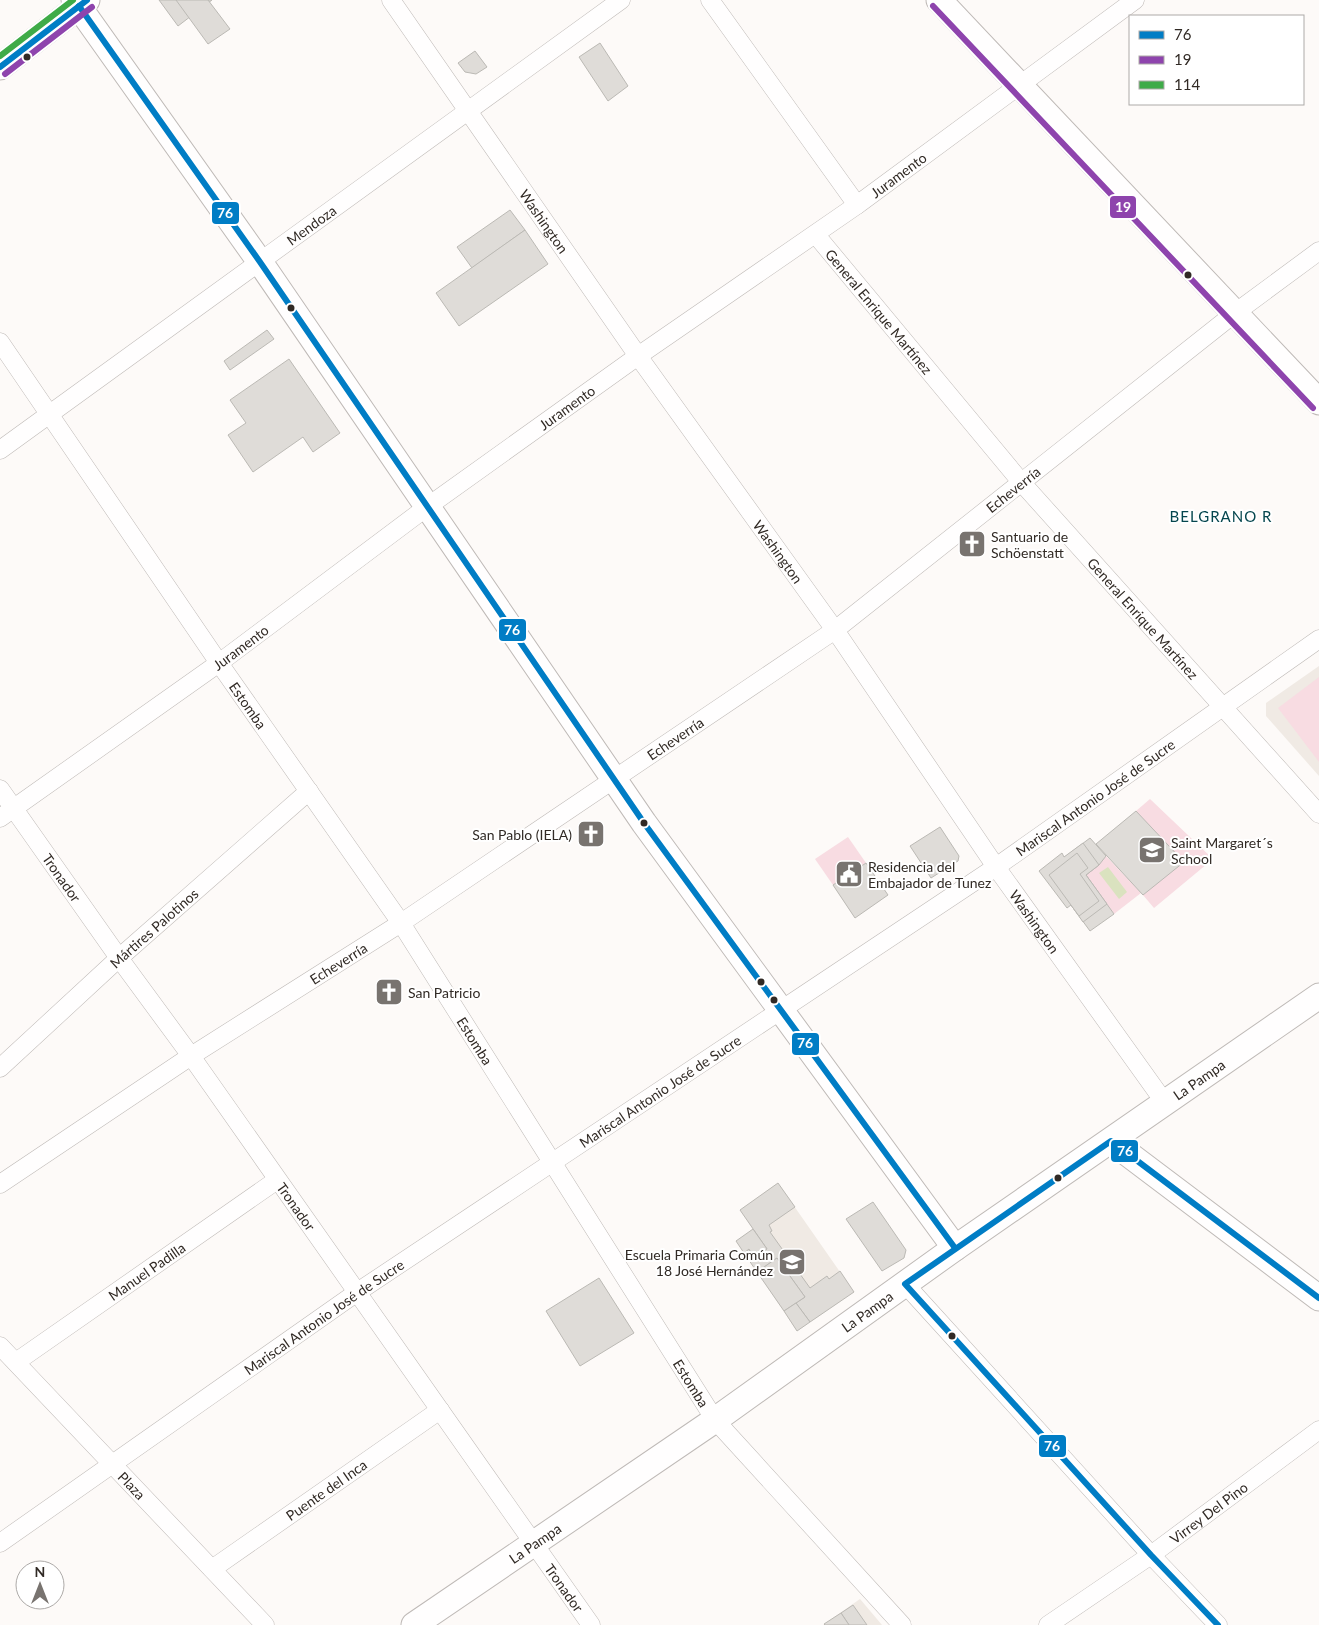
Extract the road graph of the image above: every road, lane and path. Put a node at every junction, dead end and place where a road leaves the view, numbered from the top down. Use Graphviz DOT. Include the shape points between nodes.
graph roads {
  1 [pos="391,0"];
  2 [pos="621,0"];
  3 [pos="710,0"];
  4 [pos="938,0"];
  5 [pos="1135,0"];
  6 [pos="80,2"];
  7 [pos="0,67"];
  8 [pos="1018,86"];
  9 [pos="468,110"];
  10 [pos="857,205"];
  11 [pos="816,234"];
  12 [pos="1319,251"];
  13 [pos="260,262"];
  14 [pos="1235,313"];
  15 [pos="0,342"];
  16 [pos="638,356"];
  17 [pos="1319,402"];
  18 [pos="50,415"];
  19 [pos="0,450"];
  20 [pos="1022,483"];
  21 [pos="427,507"];
  22 [pos="835,630"];
  23 [pos="1319,639"];
  24 [pos="219,663"];
  25 [pos="1223,705"];
  26 [pos="614,779"];
  27 [pos="0,789"];
  28 [pos="309,791"];
  29 [pos="7,813"];
  30 [pos="1319,814"];
  31 [pos="996,867"];
  32 [pos="401,923"];
  33 [pos="119,958"];
  34 [pos="1319,996"];
  35 [pos="780,1012"];
  36 [pos="191,1056"];
  37 [pos="0,1068"];
  38 [pos="1165,1103"];
  39 [pos="1111,1141"];
  40 [pos="554,1162"];
  41 [pos="277,1180"];
  42 [pos="0,1184"];
  43 [pos="955,1248"];
  44 [pos="905,1284"];
  45 [pos="356,1292"];
  46 [pos="1319,1298"];
  47 [pos="0,1346"];
  48 [pos="16,1362"];
  49 [pos="440,1410"];
  50 [pos="716,1420"];
  51 [pos="1319,1430"];
  52 [pos="111,1465"];
  53 [pos="0,1543"];
  54 [pos="536,1544"];
  55 [pos="1151,1555"];
  56 [pos="212,1569"];
  57 [pos="265,1625"];
  58 [pos="414,1625"];
  59 [pos="591,1625"];
  60 [pos="902,1625"];
  61 [pos="1048,1625"];
  62 [pos="1218,1625"];
  1 -- 9 [label="street, Washington"];
  2 -- 9 [label="street, Mendoza"];
  3 -- 10 [label="street"];
  4 -- 8 [label="street"];
  5 -- 8 [label="street, Juramento"];
  6 -- 7 [label="street"];
  6 -- 13 [label="street"];
  8 -- 10 [label="street, Juramento"];
  8 -- 14 [label="street"];
  9 -- 13 [label="street, Mendoza"];
  9 -- 16 [label="street, Washington"];
  10 -- 11 [label="street, Juramento"];
  11 -- 16 [label="street, Juramento"];
  11 -- 20 [label="street, General Enrique Martínez"];
  12 -- 14 [label="street, Echeverría"];
  13 -- 18 [label="street, Mendoza"];
  13 -- 21 [label="street"];
  14 -- 17 [label="street"];
  14 -- 20 [label="street, Echeverría"];
  15 -- 18 [label="street, Estomba"];
  16 -- 21 [label="street, Juramento"];
  16 -- 22 [label="street, Washington"];
  18 -- 19 [label="street, Mendoza"];
  18 -- 24 [label="street, Estomba"];
  20 -- 22 [label="street, Echeverría"];
  20 -- 25 [label="street, General Enrique Martínez"];
  21 -- 24 [label="street, Juramento"];
  21 -- 26 [label="street"];
  22 -- 26 [label="street, Echeverría"];
  22 -- 31 [label="street, Washington"];
  23 -- 25 [label="street, Mariscal Antonio José de Sucre"];
  24 -- 28 [label="street, Estomba"];
  24 -- 29 [label="street, Juramento"];
  25 -- 30 [label="street, General Enrique Martínez"];
  25 -- 31 [label="street, Mariscal Antonio José de Sucre"];
  26 -- 32 [label="street, Echeverría"];
  26 -- 35 [label="street"];
  27 -- 29 [label="street, Tronador"];
  28 -- 32 [label="street, Estomba"];
  28 -- 33 [label="street, Mártires Palotinos"];
  29 -- 33 [label="street, Tronador"];
  31 -- 35 [label="street, Mariscal Antonio José de Sucre"];
  31 -- 38 [label="street, Washington"];
  32 -- 36 [label="street, Echeverría"];
  32 -- 40 [label="street, Estomba"];
  33 -- 36 [label="street, Tronador"];
  33 -- 37 [label="street, Mártires Palotinos"];
  34 -- 38 [label="street, La Pampa"];
  35 -- 40 [label="street, Mariscal Antonio José de Sucre"];
  35 -- 43 [label="street"];
  36 -- 41 [label="street, Tronador"];
  36 -- 42 [label="street, Echeverría"];
  38 -- 39 [label="street, La Pampa"];
  39 -- 43 [label="street, La Pampa"];
  39 -- 46 [label="street"];
  40 -- 45 [label="street, Mariscal Antonio José de Sucre"];
  40 -- 50 [label="street, Estomba"];
  41 -- 45 [label="street, Tronador"];
  41 -- 48 [label="street, Manuel Padilla"];
  43 -- 44 [label="street, La Pampa"];
  44 -- 50 [label="street, La Pampa"];
  44 -- 55 [label="street"];
  45 -- 49 [label="street, Tronador"];
  45 -- 52 [label="street, Mariscal Antonio José de Sucre"];
  47 -- 48 [label="street, Plaza"];
  48 -- 52 [label="street, Plaza"];
  49 -- 54 [label="street, Tronador"];
  49 -- 56 [label="street, Puente del Inca"];
  50 -- 54 [label="street, La Pampa"];
  50 -- 60 [label="street, Estomba"];
  51 -- 55 [label="street, Virrey Del Pino"];
  52 -- 53 [label="street, Mariscal Antonio José de Sucre"];
  52 -- 56 [label="street, Plaza"];
  54 -- 58 [label="street, La Pampa"];
  54 -- 59 [label="street, Tronador"];
  55 -- 61 [label="street, Virrey Del Pino"];
  55 -- 62 [label="street"];
  56 -- 57 [label="street, Plaza"];
}
